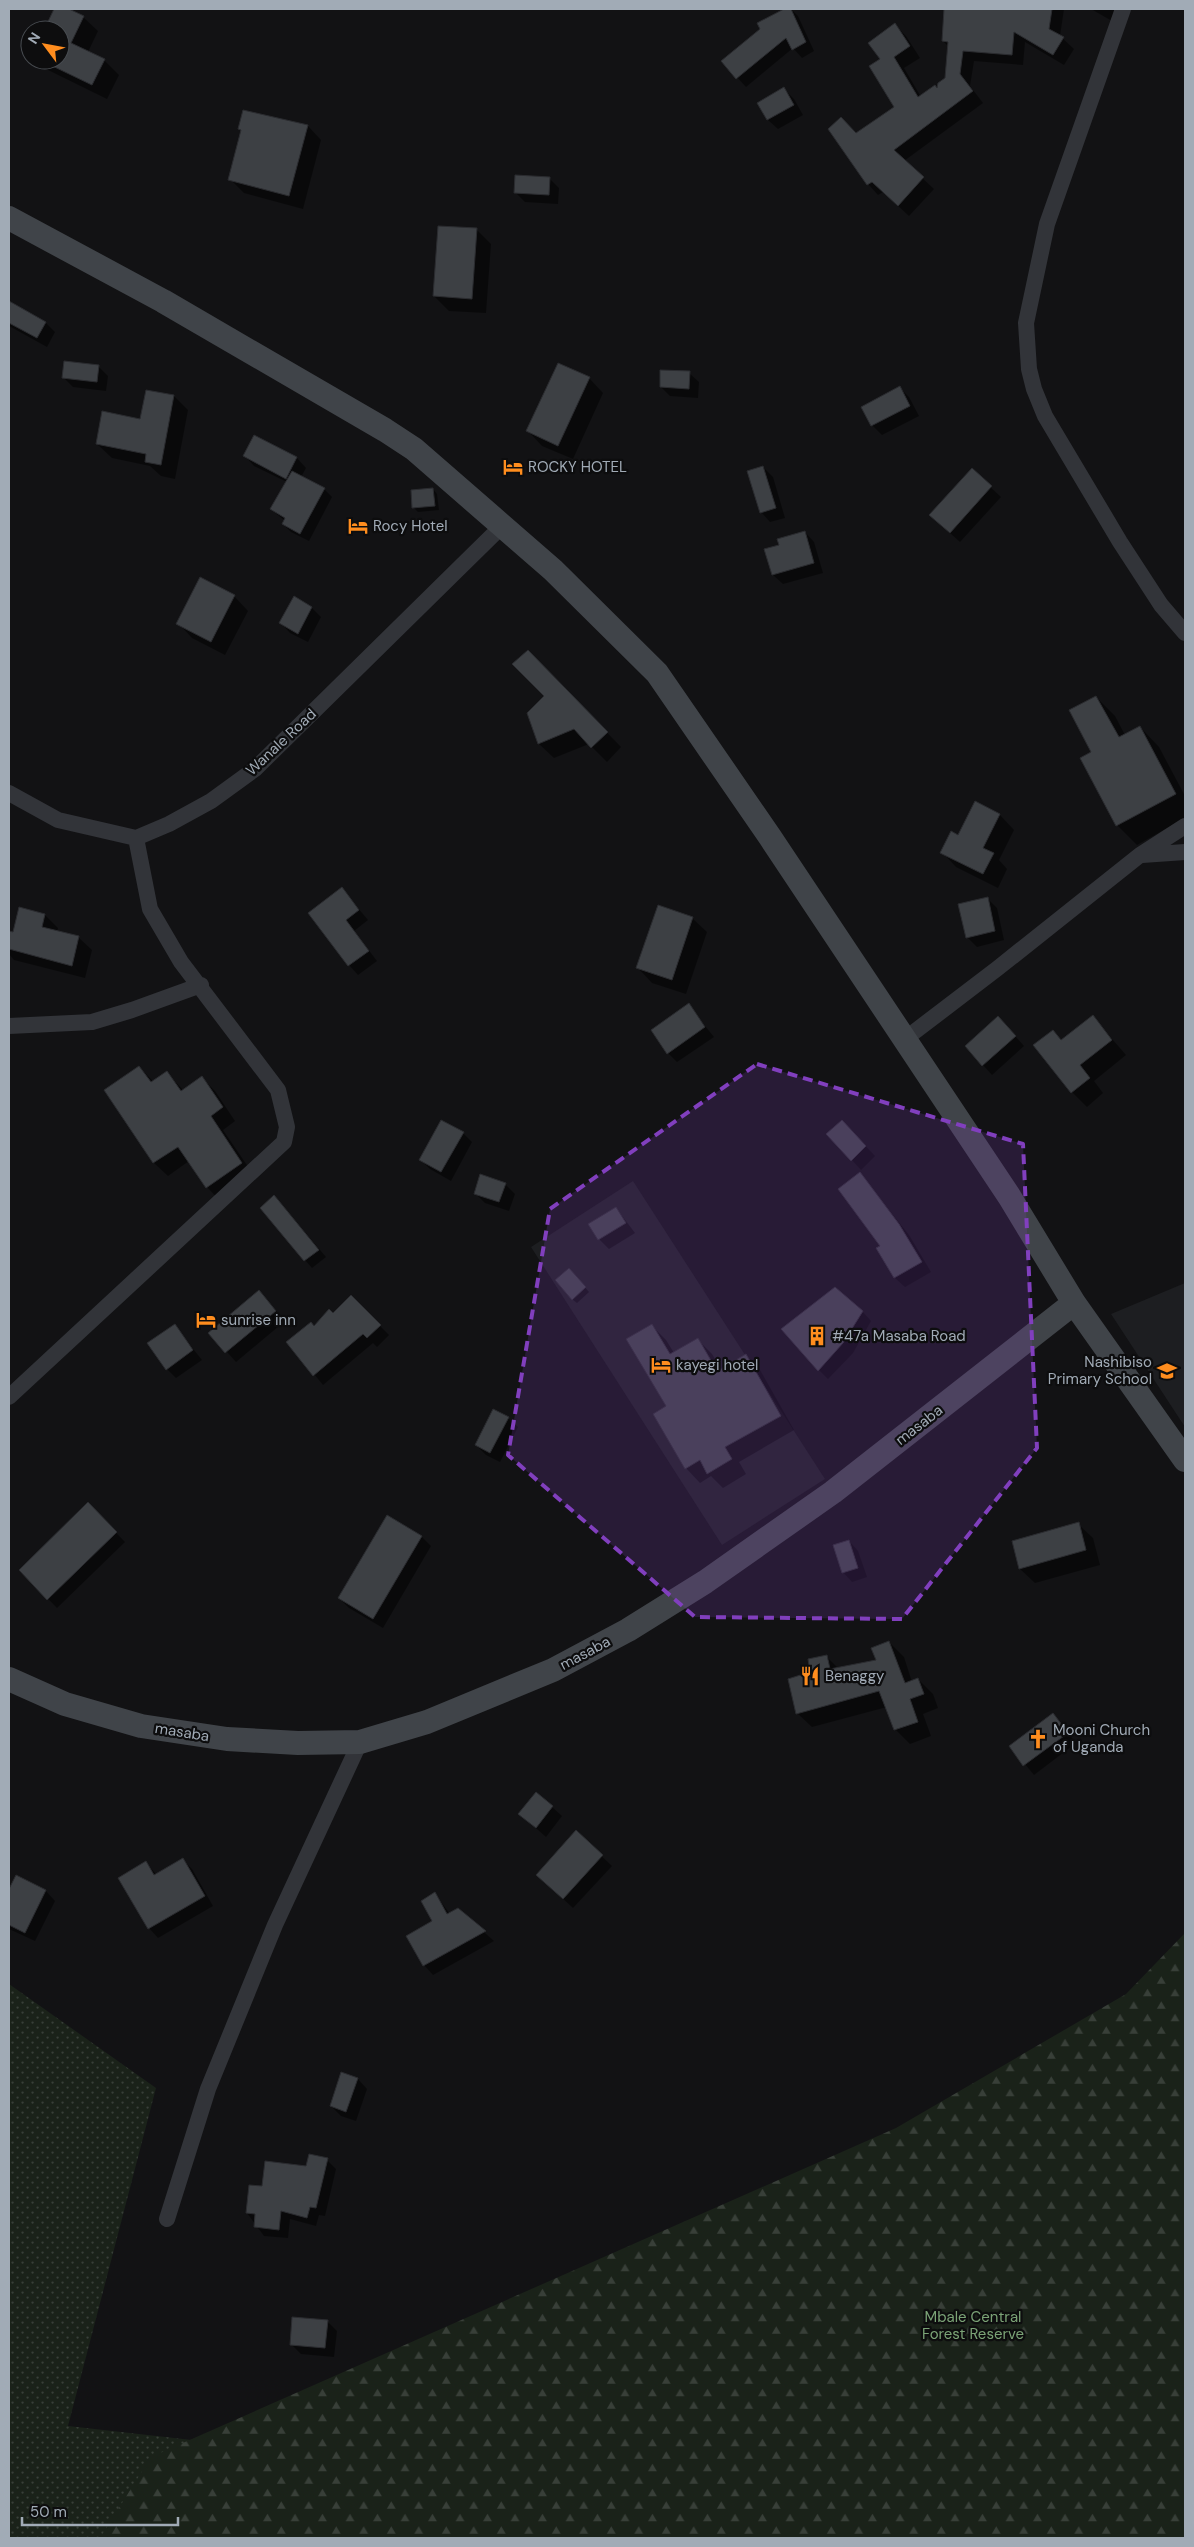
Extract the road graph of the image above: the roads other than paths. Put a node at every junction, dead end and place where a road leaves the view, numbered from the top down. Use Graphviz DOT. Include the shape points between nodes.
graph roads {
  1 [pos="1123,9"];
  2 [pos="9,218"];
  3 [pos="503,525"];
  4 [pos="1185,633"];
  5 [pos="9,793"];
  6 [pos="1185,826"];
  7 [pos="136,838"];
  8 [pos="1185,852"];
  9 [pos="1140,856"];
  10 [pos="201,985"];
  11 [pos="9,1026"];
  12 [pos="905,1039"];
  13 [pos="1074,1303"];
  14 [pos="9,1397"];
  15 [pos="1185,1460"];
  16 [pos="9,1679"];
  17 [pos="360,1742"];
  18 [pos="167,2219"];
  1 -- 4 [label="street" via="1047,224 1026,323 1030,369 1045,416 1130,558 1161,606"];
  2 -- 3 [label="street" via="138,287 385,430 414,449"];
  3 -- 7 [label="street, Wanale Road" via="255,769 211,801"];
  3 -- 12 [label="street" via="554,570 657,673"];
  5 -- 7 [label="street" via="58,820"];
  6 -- 9 [label="street"];
  7 -- 10 [label="street" via="150,909 182,962"];
  8 -- 9 [label="street"];
  9 -- 12 [label="street"];
  10 -- 11 [label="street" via="92,1022"];
  10 -- 14 [label="street" via="278,1090 287,1127 284,1142"];
  12 -- 13 [label="street" via="1009,1196"];
  13 -- 15 [label="street"];
  13 -- 17 [label="street, masaba" via="833,1492 705,1582 628,1630 553,1670 427,1722"];
  16 -- 17 [label="street, masaba" via="65,1704 141,1726 227,1739"];
  17 -- 18 [label="street" via="275,1925 208,2090"];
}
